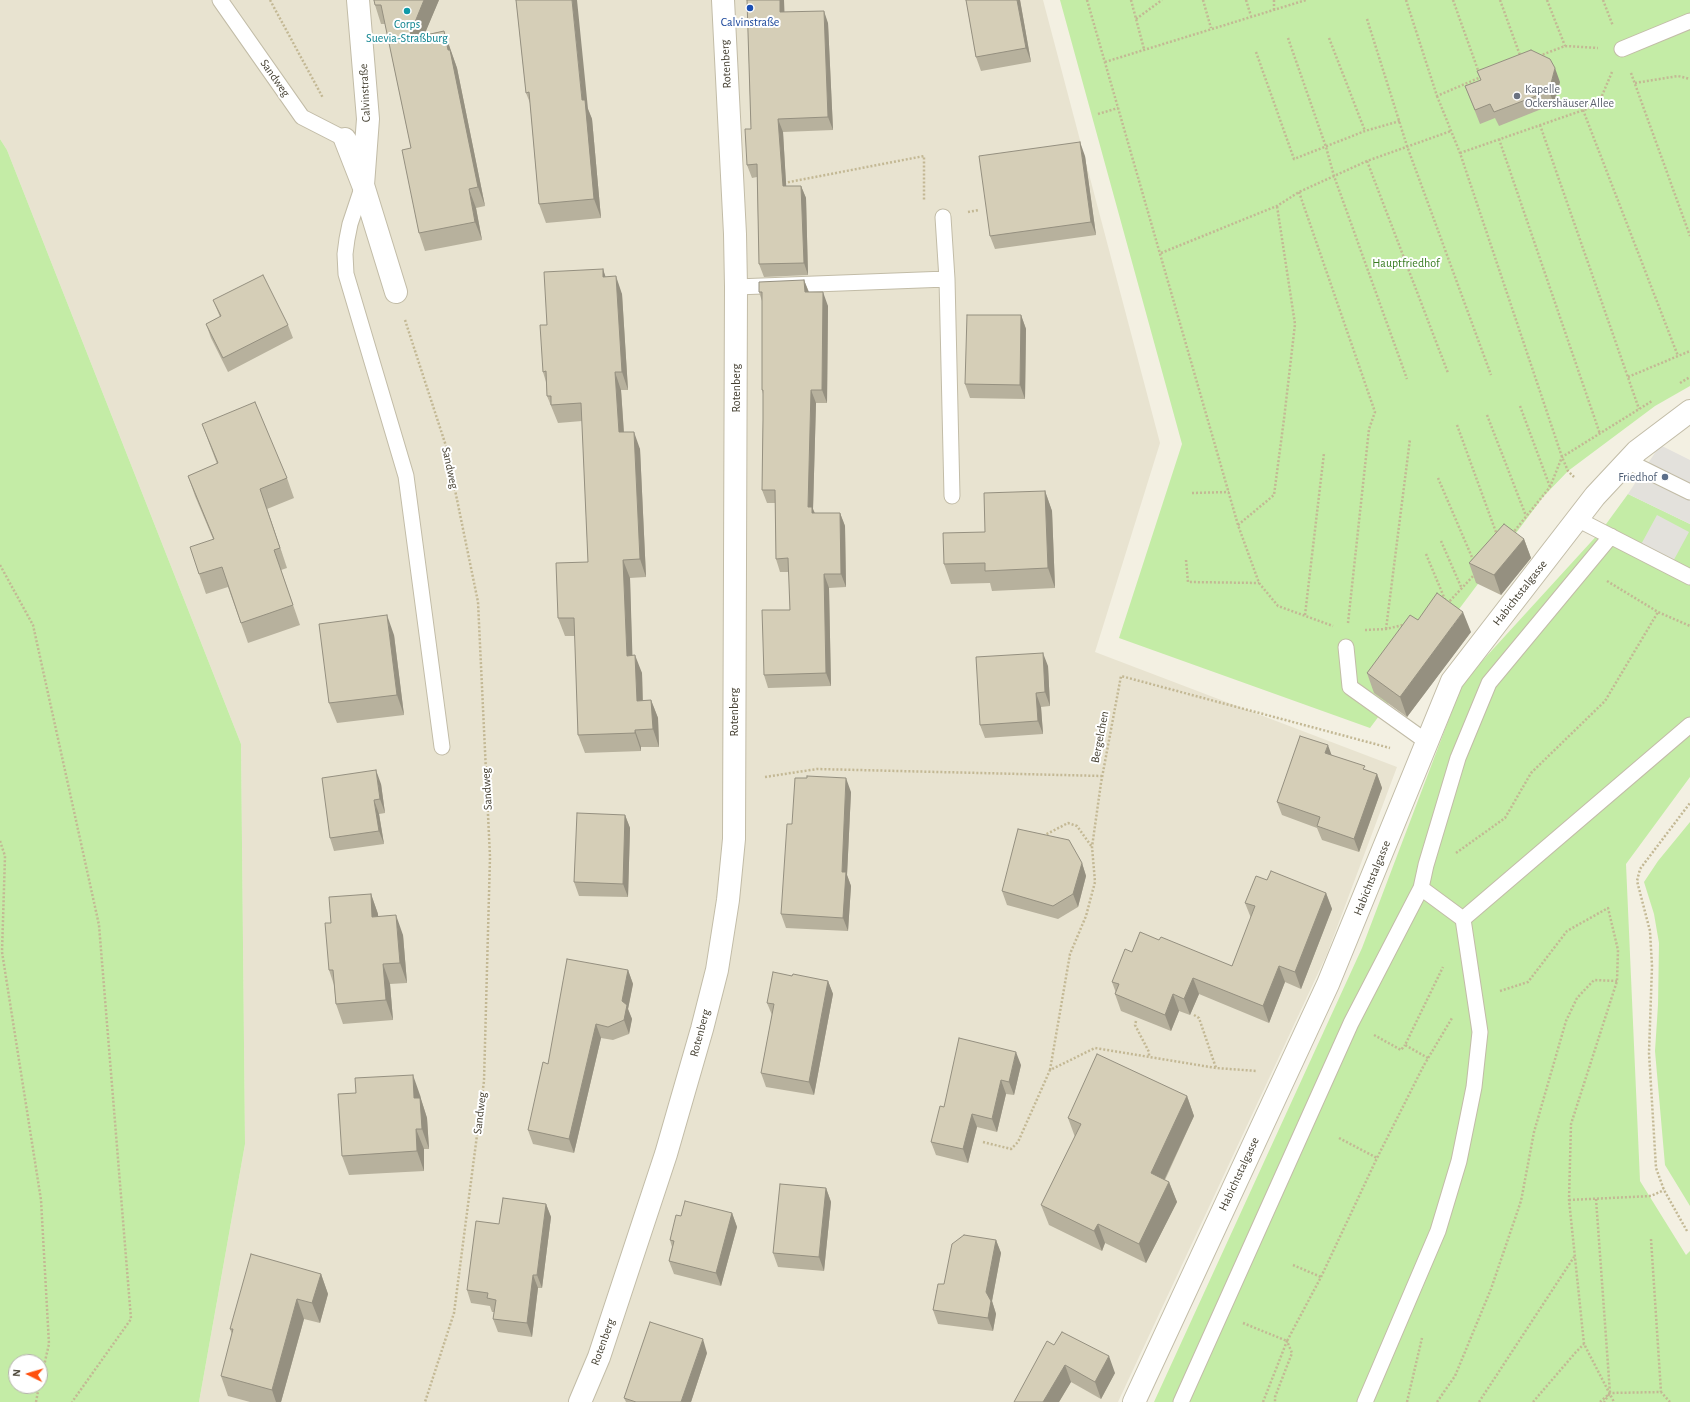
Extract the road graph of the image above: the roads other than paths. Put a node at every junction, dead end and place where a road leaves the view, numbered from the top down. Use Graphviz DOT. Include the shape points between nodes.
graph roads {
  1 [pos="220,0"];
  2 [pos="358,0"];
  3 [pos="723,0"];
  4 [pos="1690,21"];
  5 [pos="1622,49"];
  6 [pos="345,139"];
  7 [pos="363,186"];
  8 [pos="943,217"];
  9 [pos="947,279"];
  10 [pos="736,287"];
  11 [pos="396,292"];
  12 [pos="1690,411"];
  13 [pos="1627,461"];
  14 [pos="1690,492"];
  15 [pos="952,496"];
  16 [pos="1577,519"];
  17 [pos="1611,536"];
  18 [pos="1690,577"];
  19 [pos="1346,647"];
  20 [pos="1690,725"];
  21 [pos="442,747"];
  22 [pos="1424,749"];
  23 [pos="1421,888"];
  24 [pos="1463,919"];
  25 [pos="580,1402"];
  26 [pos="1134,1402"];
  27 [pos="1181,1402"];
  28 [pos="1365,1402"];
  1 -- 6 [label="lane, Sandweg" via="302,117"];
  2 -- 7 [label="street, Calvinstraße" via="368,119"];
  3 -- 10 [label="street, Rotenberg"];
  4 -- 5 [label="lane"];
  6 -- 7 [label="street"];
  7 -- 11 [label="street"];
  7 -- 21 [label="lane" via="347,239 346,274 406,476"];
  8 -- 9 [label="lane"];
  9 -- 10 [label="lane"];
  9 -- 15 [label="lane"];
  10 -- 25 [label="street, Rotenberg" via="734,839 728,900 717,970 666,1154 599,1357"];
  12 -- 13 [label="street, Habichtstalgasse" via="1636,451"];
  13 -- 14 [label="lane"];
  13 -- 16 [label="street, Habichtstalgasse"];
  16 -- 17 [label="lane"];
  16 -- 22 [label="street, Habichtstalgasse" via="1452,681"];
  17 -- 18 [label="lane"];
  17 -- 23 [label="lane" via="1489,683 1458,758"];
  19 -- 22 [label="lane" via="1350,687"];
  20 -- 24 [label="lane"];
  22 -- 26 [label="street, Habichtstalgasse" via="1328,984"];
  23 -- 24 [label="lane"];
  23 -- 27 [label="lane" via="1351,1023"];
  24 -- 28 [label="lane" via="1480,1032 1474,1087 1459,1161 1438,1231"];
}
